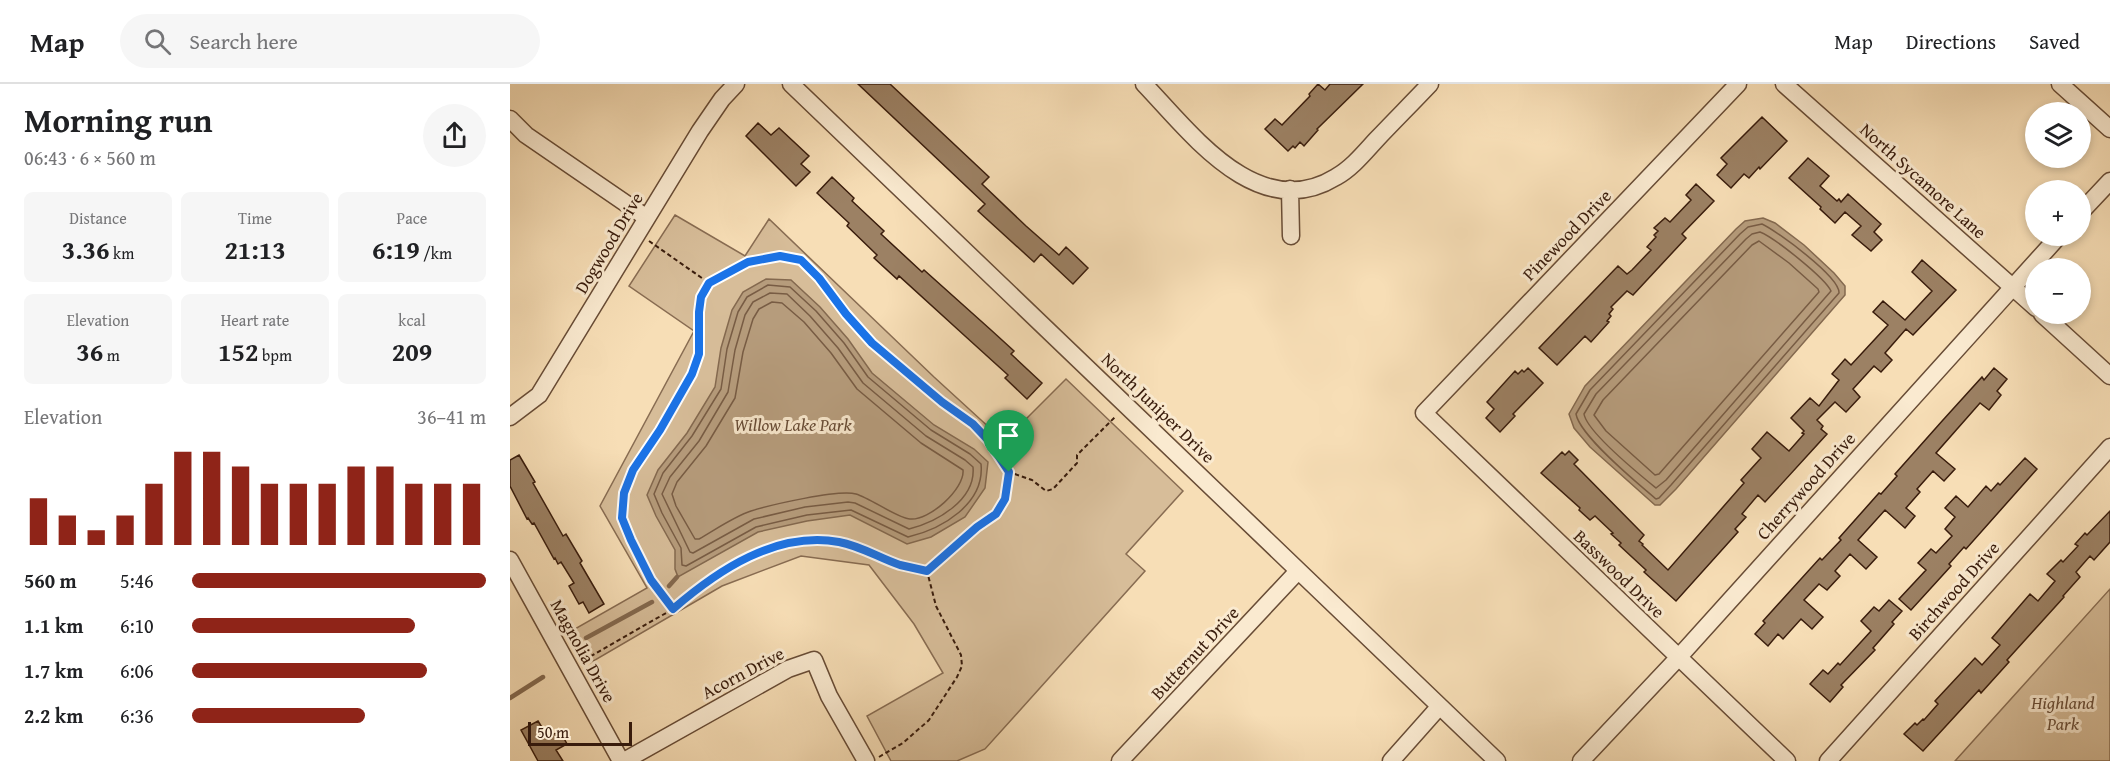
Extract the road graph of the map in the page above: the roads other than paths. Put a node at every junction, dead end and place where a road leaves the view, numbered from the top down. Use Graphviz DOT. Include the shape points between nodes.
graph roads {
  1 [pos="736,84"];
  2 [pos="791,84"];
  3 [pos="1144,84"];
  4 [pos="1430,84"];
  5 [pos="1738,84"];
  6 [pos="1784,84"];
  7 [pos="2060,84"];
  8 [pos="510,119"];
  9 [pos="2110,129"];
  10 [pos="2110,181"];
  11 [pos="1290,189"];
  12 [pos="2091,201"];
  13 [pos="646,218"];
  14 [pos="1291,236"];
  15 [pos="2050,246"];
  16 [pos="2012,286"];
  17 [pos="2025,298"];
  18 [pos="2053,324"];
  19 [pos="2110,376"];
  20 [pos="1424,413"];
  21 [pos="510,417"];
  22 [pos="2110,447"];
  23 [pos="510,560"];
  24 [pos="1298,571"];
  25 [pos="1678,658"];
  26 [pos="1439,707"];
  27 [pos="622,761"];
  28 [pos="866,761"];
  29 [pos="1120,761"];
  30 [pos="1391,761"];
  31 [pos="1497,761"];
  32 [pos="1581,761"];
  33 [pos="1787,761"];
  34 [pos="1828,761"];
  1 -- 13 [label="street, Dogwood Drive" via="709,116"];
  2 -- 24 [label="street, North Juniper Drive"];
  3 -- 11 [label="street" via="1226,167 1263,187"];
  4 -- 11 [label="street" via="1351,167 1307,189"];
  5 -- 20 [label="street, Pinewood Drive"];
  6 -- 16 [label="street, North Sycamore Lane"];
  7 -- 9 [label="street"];
  8 -- 13 [label="street" via="526,135"];
  10 -- 12 [label="street"];
  11 -- 14 [label="street"];
  13 -- 21 [label="street, Dogwood Drive" via="539,395"];
  15 -- 16 [label="street, Cherrywood Drive"];
  16 -- 17 [label="street, North Sycamore Lane"];
  16 -- 25 [label="street, Cherrywood Drive"];
  18 -- 19 [label="street"];
  20 -- 25 [label="street, Basswood Drive"];
  22 -- 34 [label="street, Birchwood Drive"];
  23 -- 27 [label="street, Magnolia Drive"];
  24 -- 26 [label="street, North Juniper Drive"];
  24 -- 29 [label="street, Butternut Drive"];
  25 -- 32 [label="street, Cherrywood Drive"];
  25 -- 33 [label="street, Basswood Drive"];
  26 -- 30 [label="street"];
  26 -- 31 [label="street, North Juniper Drive"];
  27 -- 28 [label="street, Acorn Drive" via="788,669 814,660 829,696"];
}
